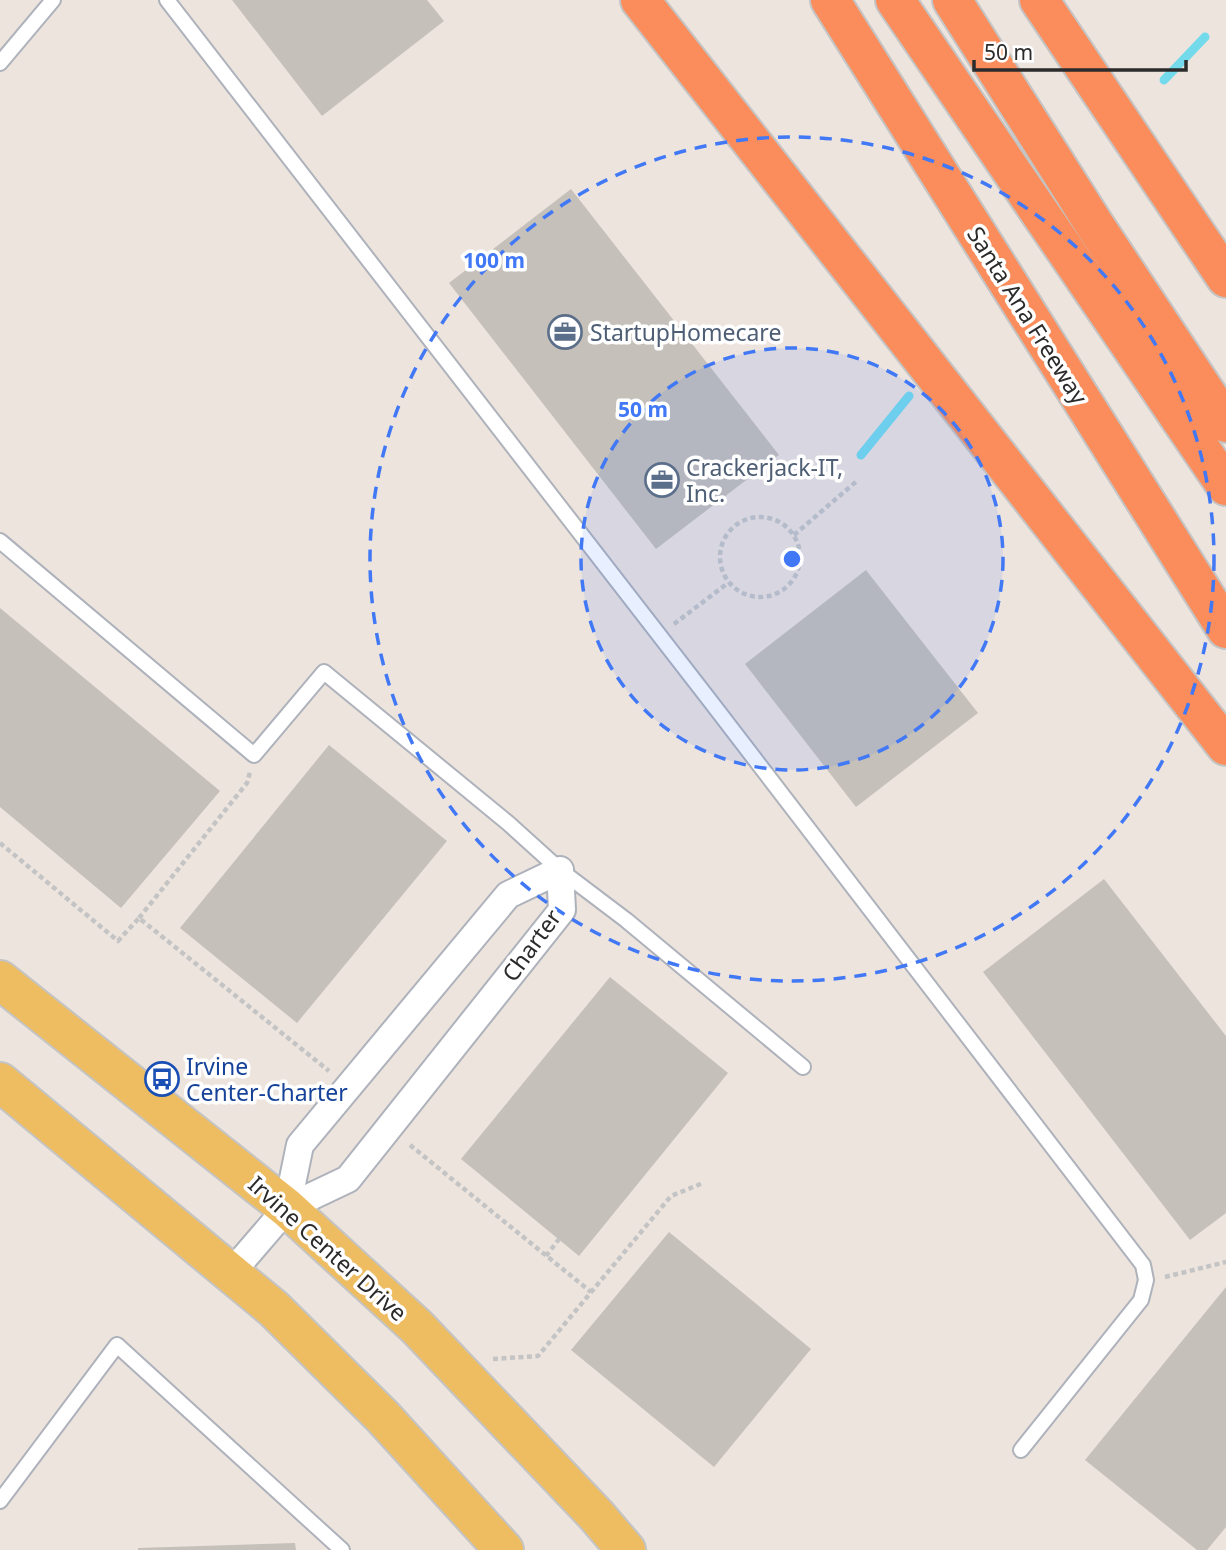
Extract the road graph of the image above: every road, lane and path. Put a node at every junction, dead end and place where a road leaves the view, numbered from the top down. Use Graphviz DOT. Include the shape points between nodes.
graph roads {
  1 [pos="53,0"];
  2 [pos="167,0"];
  3 [pos="640,0"];
  4 [pos="830,0"];
  5 [pos="895,0"];
  6 [pos="952,0"];
  7 [pos="1039,0"];
  8 [pos="0,64"];
  9 [pos="1226,278"];
  10 [pos="1226,423"];
  11 [pos="858,480"];
  12 [pos="1226,485"];
  13 [pos="794,535"];
  14 [pos="0,541"];
  15 [pos="728,583"];
  16 [pos="1226,629"];
  17 [pos="659,635"];
  18 [pos="1226,746"];
  19 [pos="254,755"];
  20 [pos="0,844"];
  21 [pos="560,870"];
  22 [pos="139,918"];
  23 [pos="0,980"];
  24 [pos="803,1067"];
  25 [pos="0,1082"];
  26 [pos="348,1087"];
  27 [pos="389,1128"];
  28 [pos="703,1183"];
  29 [pos="287,1208"];
  30 [pos="559,1239"];
  31 [pos="546,1255"];
  32 [pos="1226,1262"];
  33 [pos="232,1272"];
  34 [pos="1146,1280"];
  35 [pos="591,1292"];
  36 [pos="459,1371"];
  37 [pos="1021,1450"];
  38 [pos="0,1501"];
  39 [pos="342,1550"];
  40 [pos="504,1550"];
  41 [pos="626,1550"];
  1 -- 8 [label="lane"];
  2 -- 17 [label="lane"];
  3 -- 18 [label="highway"];
  4 -- 16 [label="highway, Santa Ana Freeway"];
  5 -- 12 [label="highway"];
  6 -- 10 [label="highway"];
  7 -- 9 [label="highway"];
  11 -- 13 [label="path"];
  13 -- 15 [label="path" via="800,563 789,585 779,593 752,597"];
  13 -- 15 [label="path" via="777,520 765,517 740,522 721,543 721,571"];
  14 -- 19 [label="lane"];
  15 -- 17 [label="path"];
  17 -- 34 [label="lane" via="1135,1251"];
  19 -- 21 [label="lane" via="324,672"];
  19 -- 22 [label="path" via="247,783"];
  20 -- 22 [label="path" via="118,941"];
  21 -- 24 [label="lane"];
  21 -- 26 [label="street, Charter" via="508,895"];
  21 -- 27 [label="street, Charter" via="562,910"];
  22 -- 26 [label="path"];
  23 -- 29 [label="main road, Irvine Center Drive"];
  25 -- 33 [label="main road"];
  26 -- 29 [label="street, Charter" via="300,1145"];
  27 -- 29 [label="street, Charter" via="348,1179"];
  27 -- 31 [label="path"];
  28 -- 35 [label="path" via="671,1196"];
  29 -- 33 [label="street, Charter"];
  29 -- 36 [label="main road, Irvine Center Drive"];
  30 -- 31 [label="path"];
  31 -- 35 [label="path"];
  32 -- 34 [label="path"];
  33 -- 40 [label="main road" via="383,1417"];
  34 -- 37 [label="lane" via="1141,1300"];
  35 -- 36 [label="path" via="538,1356 495,1359"];
  36 -- 41 [label="main road, Irvine Center Drive"];
  38 -- 39 [label="lane" via="117,1345"];
}
